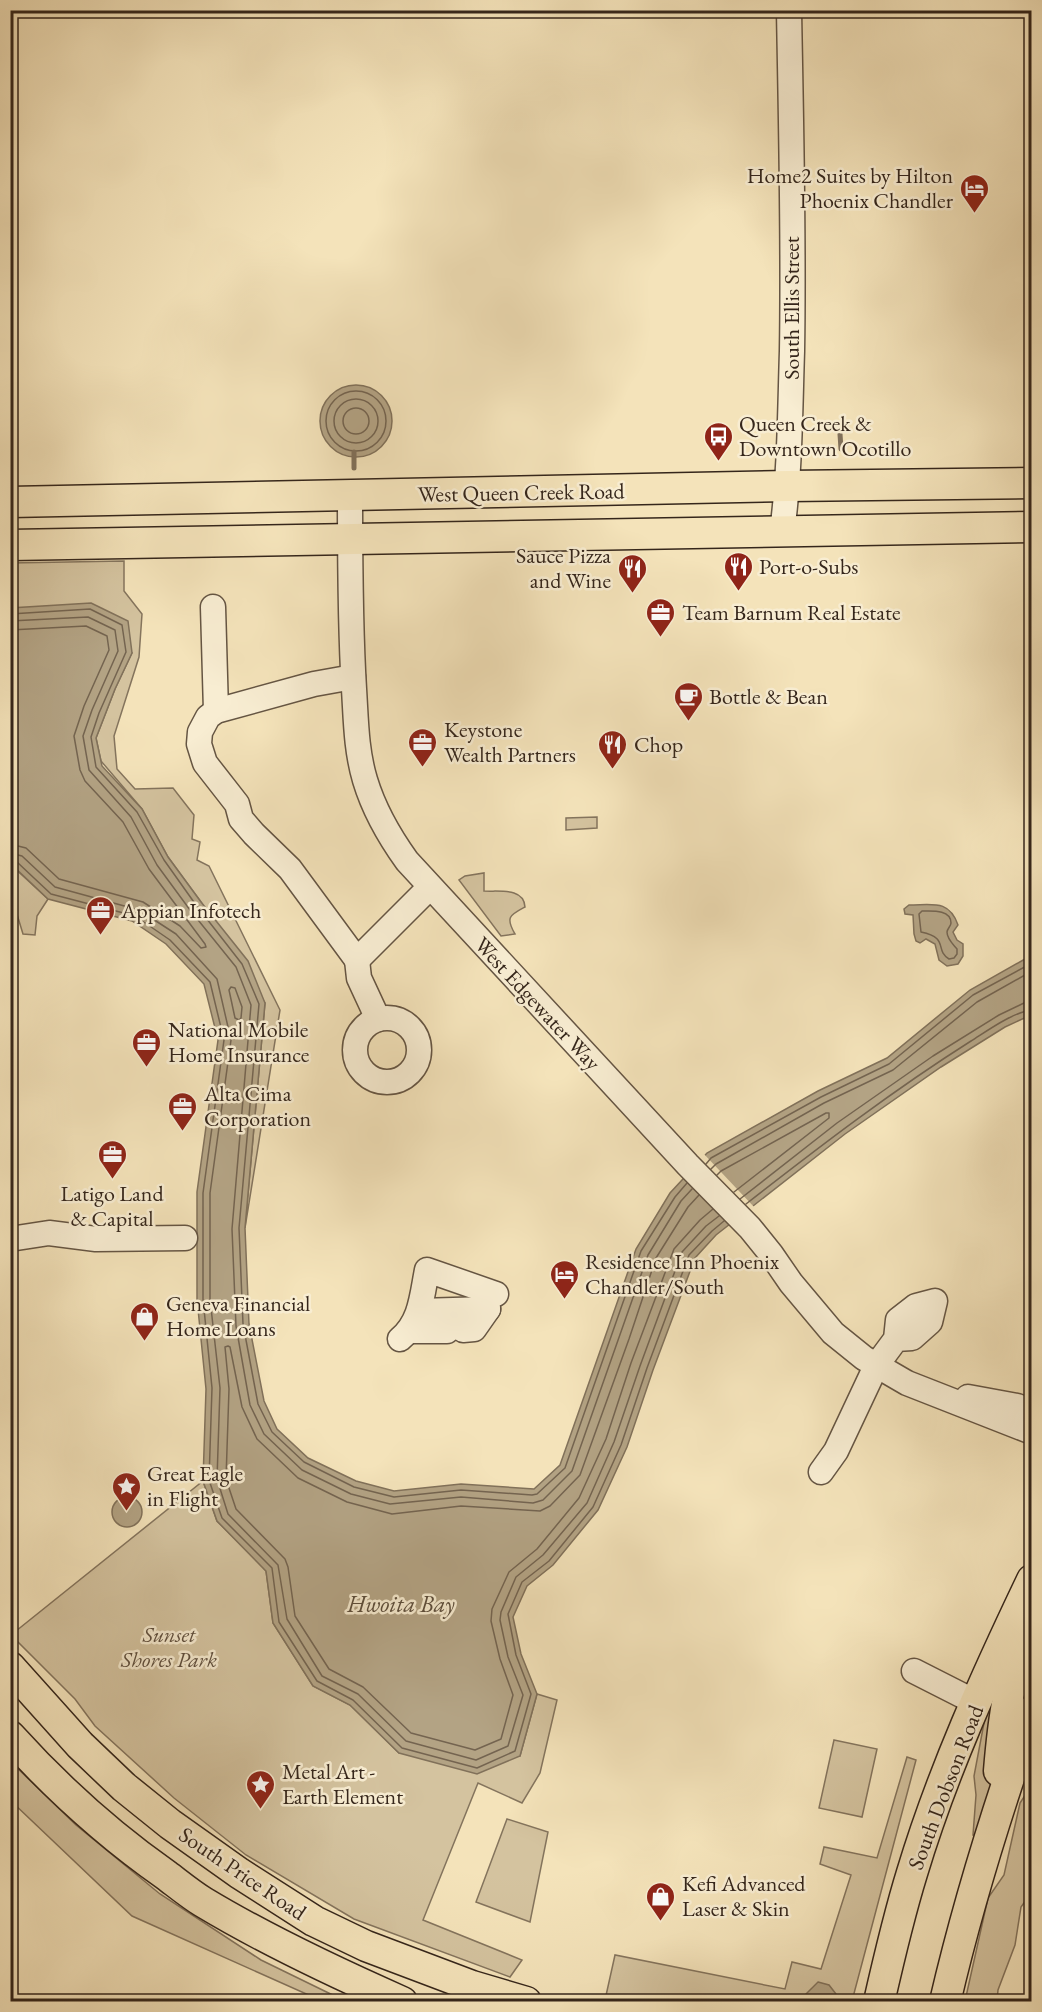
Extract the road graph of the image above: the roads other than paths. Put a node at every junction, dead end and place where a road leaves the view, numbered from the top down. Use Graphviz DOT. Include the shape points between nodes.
graph roads {
  1 [pos="789,10"];
  2 [pos="1032,483"];
  3 [pos="788,486"];
  4 [pos="350,496"];
  5 [pos="10,502"];
  6 [pos="1032,527"];
  7 [pos="782,532"];
  8 [pos="350,539"];
  9 [pos="10,545"];
  10 [pos="213,607"];
  11 [pos="353,677"];
  12 [pos="216,711"];
  13 [pos="430,887"];
  14 [pos="357,960"];
  15 [pos="378,1019"];
  16 [pos="185,1238"];
  17 [pos="10,1239"];
  18 [pos="496,1294"];
  19 [pos="410,1327"];
  20 [pos="896,1339"];
  21 [pos="876,1366"];
  22 [pos="942,1397"];
  23 [pos="1032,1412"];
  24 [pos="1032,1432"];
  25 [pos="821,1472"];
  26 [pos="1032,1580"];
  27 [pos="1032,1621"];
  28 [pos="10,1667"];
  29 [pos="914,1671"];
  30 [pos="977,1702"];
  31 [pos="1032,1711"];
  32 [pos="10,1736"];
  33 [pos="991,1830"];
  34 [pos="402,2001"];
  35 [pos="526,2001"];
  36 [pos="879,2001"];
  37 [pos="945,2001"];
  1 -- 3 [label="street, South Ellis Street" via="793,294"];
  2 -- 3 [label="main road, West Queen Creek Road"];
  3 -- 4 [label="main road, West Queen Creek Road"];
  3 -- 7 [label="street, South Ellis Street"];
  4 -- 5 [label="main road, West Queen Creek Road"];
  4 -- 8 [label="street, West Edgewater Way"];
  6 -- 7 [label="main road, West Queen Creek Road"];
  7 -- 8 [label="main road, West Queen Creek Road"];
  8 -- 9 [label="main road, West Queen Creek Road"];
  8 -- 11 [label="street, West Edgewater Way"];
  10 -- 12 [label="street"];
  11 -- 12 [label="street"];
  11 -- 13 [label="street, West Edgewater Way" via="358,751 375,808 388,834"];
  12 -- 14 [label="street" via="200,732 205,763 237,804 241,819 290,869"];
  13 -- 14 [label="street"];
  13 -- 21 [label="street, West Edgewater Way" via="750,1228 825,1325"];
  14 -- 15 [label="street" via="359,978"];
  16 -- 17 [label="street" via="96,1239 49,1233"];
  18 -- 19 [label="street" via="427,1270"];
  19 -- 19 [label="street" via="488,1309 474,1329"];
  20 -- 21 [label="street"];
  21 -- 22 [label="street, West Edgewater Way"];
  21 -- 25 [label="street" via="836,1451"];
  22 -- 23 [label="street, West Edgewater Way" via="990,1400"];
  22 -- 24 [label="street, West Edgewater Way"];
  26 -- 30 [label="main road, South Dobson Road"];
  27 -- 33 [label="main road" via="1018,1656 1002,1723"];
  28 -- 35 [label="main road, South Price Road" via="124,1787 238,1873 314,1921 366,1946 472,1986"];
  29 -- 30 [label="street"];
  30 -- 36 [label="main road, South Dobson Road" via="912,1872"];
  31 -- 33 [label="main road"];
  32 -- 34 [label="main road, South Price Road" via="83,1809 201,1901 280,1945"];
  33 -- 37 [label="main road"];
}
